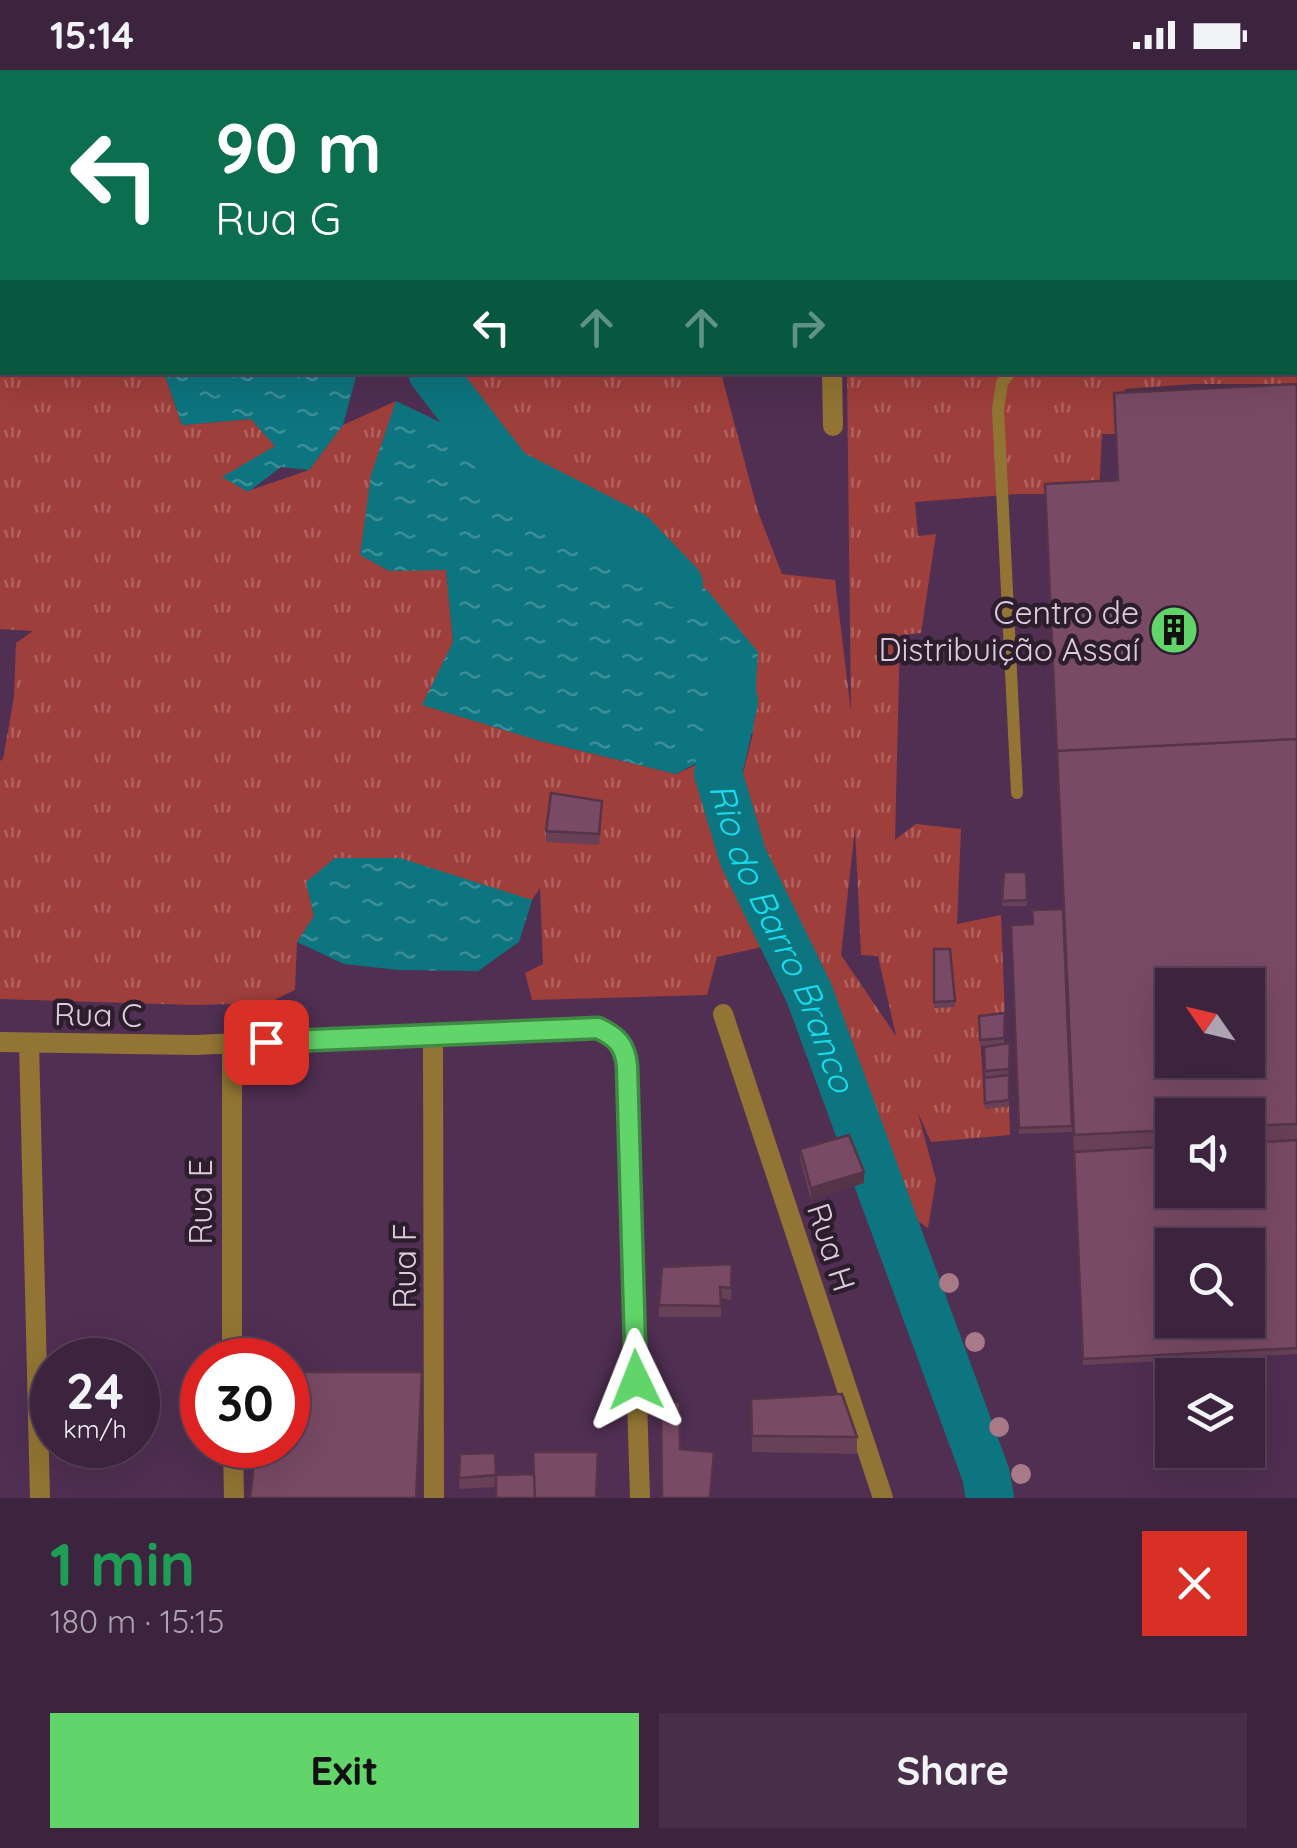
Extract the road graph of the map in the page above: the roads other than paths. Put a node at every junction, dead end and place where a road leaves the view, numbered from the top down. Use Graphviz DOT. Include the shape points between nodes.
graph roads {
  1 [pos="832,375"];
  2 [pos="1008,375"];
  3 [pos="833,426"];
  4 [pos="1017,793"];
  5 [pos="723,1014"];
  6 [pos="432,1035"];
  7 [pos="0,1042"];
  8 [pos="29,1043"];
  9 [pos="232,1044"];
  10 [pos="232,1338"];
  11 [pos="233,1468"];
  12 [pos="40,1498"];
  13 [pos="234,1498"];
  14 [pos="434,1498"];
  15 [pos="640,1498"];
  16 [pos="883,1498"];
  1 -- 3 [label="street"];
  2 -- 4 [label="lane" via="998,409"];
  5 -- 16 [label="street, Rua H"];
  6 -- 9 [label="street, Rua C"];
  6 -- 14 [label="street, Rua F"];
  6 -- 15 [label="street, Rua C" via="598,1028 616,1036 626,1051"];
  7 -- 8 [label="street, Rua C"];
  8 -- 9 [label="street, Rua C"];
  8 -- 12 [label="street"];
  9 -- 10 [label="street, Rua E"];
  11 -- 13 [label="street"];
}
